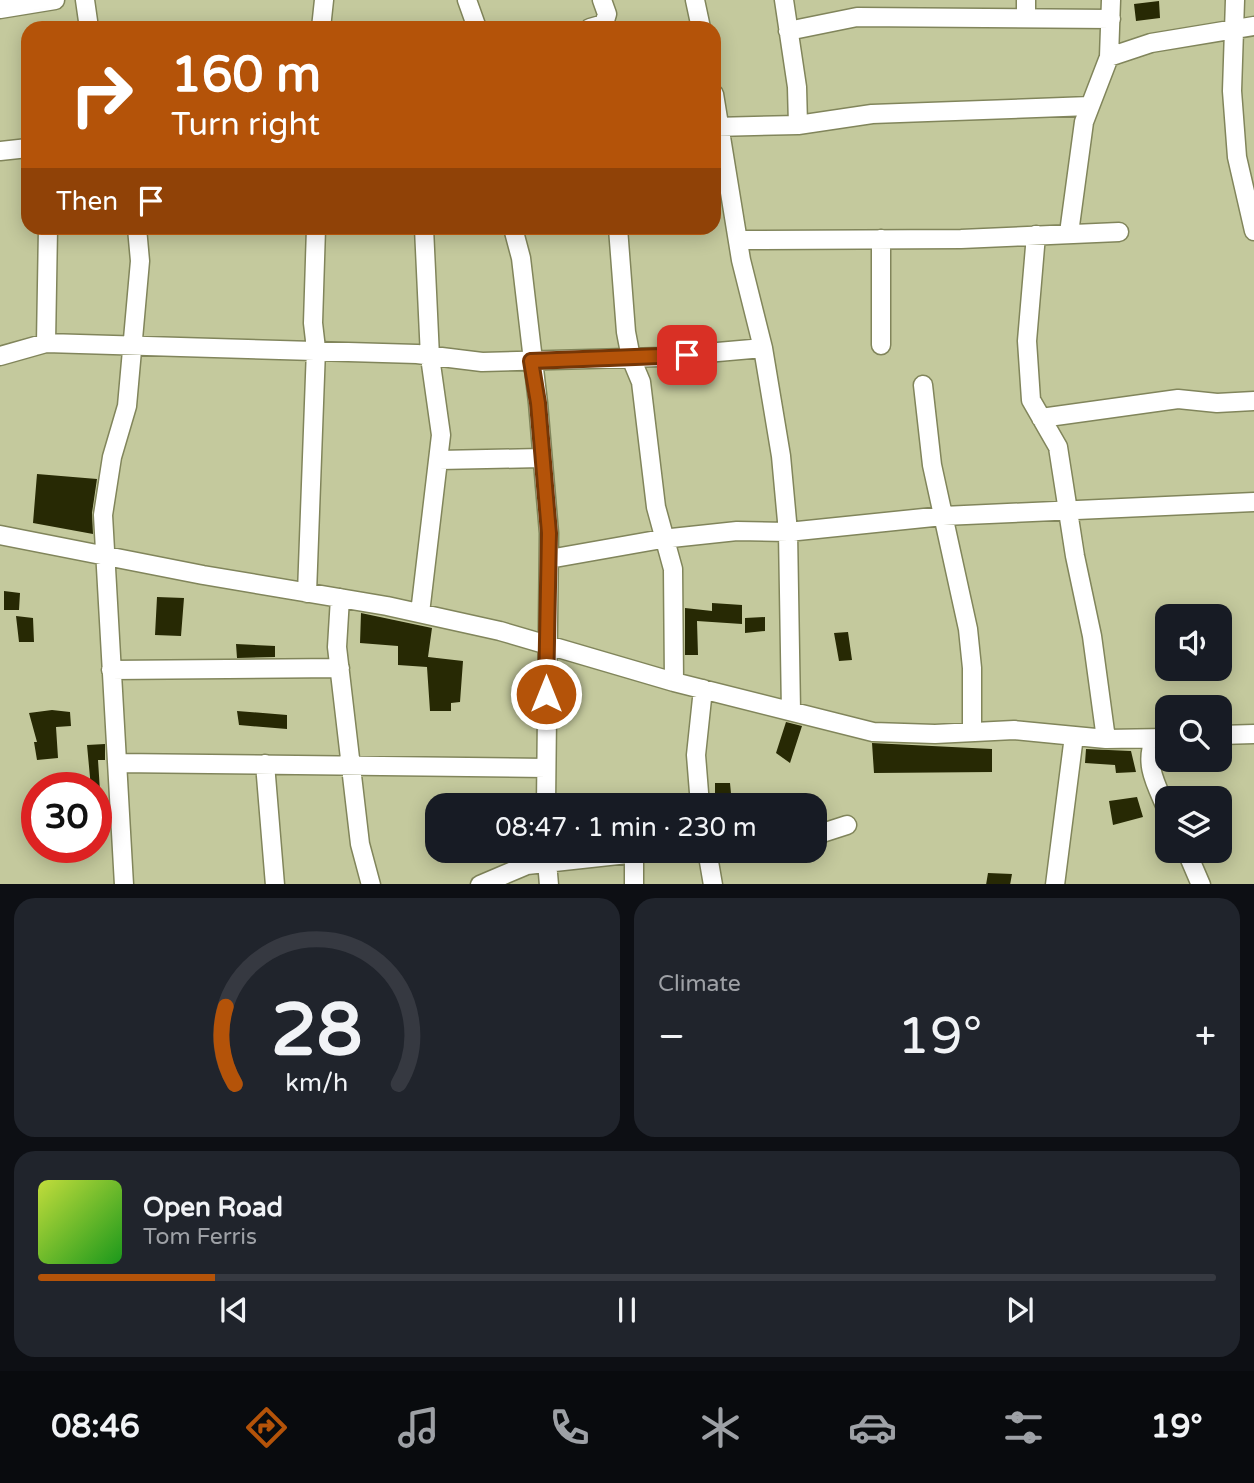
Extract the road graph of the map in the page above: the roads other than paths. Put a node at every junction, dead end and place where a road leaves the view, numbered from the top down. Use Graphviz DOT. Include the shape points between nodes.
graph roads {
  1 [pos="55,0"];
  2 [pos="85,0"];
  3 [pos="324,0"];
  4 [pos="467,0"];
  5 [pos="602,0"];
  6 [pos="695,0"];
  7 [pos="784,0"];
  8 [pos="1111,0"];
  9 [pos="1235,0"];
  10 [pos="0,9"];
  11 [pos="883,9"];
  12 [pos="1026,9"];
  13 [pos="1111,19"];
  14 [pos="88,21"];
  15 [pos="322,21"];
  16 [pos="474,21"];
  17 [pos="605,21"];
  18 [pos="700,21"];
  19 [pos="1254,26"];
  20 [pos="1236,29"];
  21 [pos="788,31"];
  22 [pos="1109,57"];
  23 [pos="1090,106"];
  24 [pos="797,125"];
  25 [pos="721,126"];
  26 [pos="721,148"];
  27 [pos="21,149"];
  28 [pos="0,151"];
  29 [pos="1254,231"];
  30 [pos="1119,232"];
  31 [pos="1069,233"];
  32 [pos="48,235"];
  33 [pos="138,235"];
  34 [pos="316,235"];
  35 [pos="424,235"];
  36 [pos="515,235"];
  37 [pos="619,235"];
  38 [pos="1036,235"];
  39 [pos="881,239"];
  40 [pos="738,240"];
  41 [pos="46,343"];
  42 [pos="881,345"];
  43 [pos="133,346"];
  44 [pos="763,348"];
  45 [pos="316,349"];
  46 [pos="0,356"];
  47 [pos="430,357"];
  48 [pos="631,358"];
  49 [pos="531,361"];
  50 [pos="923,385"];
  51 [pos="1254,401"];
  52 [pos="1041,418"];
  53 [pos="541,458"];
  54 [pos="439,460"];
  55 [pos="1254,502"];
  56 [pos="1069,511"];
  57 [pos="943,516"];
  58 [pos="788,531"];
  59 [pos="0,535"];
  60 [pos="662,539"];
  61 [pos="104,556"];
  62 [pos="549,559"];
  63 [pos="307,593"];
  64 [pos="340,598"];
  65 [pos="420,613"];
  66 [pos="546,644"];
  67 [pos="340,668"];
  68 [pos="111,670"];
  69 [pos="674,682"];
  70 [pos="703,689"];
  71 [pos="791,711"];
  72 [pos="972,732"];
  73 [pos="1254,734"];
  74 [pos="1232,735"];
  75 [pos="1074,737"];
  76 [pos="1155,738"];
  77 [pos="1106,740"];
  78 [pos="1155,745"];
  79 [pos="118,763"];
  80 [pos="265,764"];
  81 [pos="352,766"];
  82 [pos="546,768"];
  83 [pos="1158,786"];
  84 [pos="546,793"];
  85 [pos="699,793"];
  86 [pos="847,825"];
  87 [pos="827,831"];
  88 [pos="527,863"];
  89 [pos="547,863"];
  90 [pos="634,863"];
  91 [pos="709,863"];
  92 [pos="1192,863"];
  93 [pos="124,884"];
  94 [pos="275,884"];
  95 [pos="371,884"];
  96 [pos="480,884"];
  97 [pos="549,884"];
  98 [pos="634,884"];
  99 [pos="713,884"];
  100 [pos="1055,884"];
  101 [pos="1201,884"];
  1 -- 10 [label="street"];
  2 -- 14 [label="street"];
  3 -- 15 [label="street"];
  4 -- 16 [label="street"];
  5 -- 17 [label="street"];
  6 -- 18 [label="street"];
  7 -- 21 [label="street"];
  8 -- 13 [label="street"];
  9 -- 20 [label="street"];
  11 -- 12 [label="street"];
  11 -- 21 [label="street"];
  12 -- 13 [label="street"];
  13 -- 22 [label="street"];
  19 -- 20 [label="street"];
  20 -- 22 [label="street" via="1150,43"];
  20 -- 29 [label="street" via="1232,91 1237,157"];
  21 -- 24 [label="street" via="797,87"];
  22 -- 23 [label="street"];
  23 -- 24 [label="street" via="872,114"];
  23 -- 31 [label="street"];
  24 -- 25 [label="street"];
  26 -- 40 [label="street"];
  27 -- 28 [label="street"];
  30 -- 31 [label="street"];
  31 -- 38 [label="street"];
  32 -- 41 [label="street"];
  33 -- 43 [label="street"];
  34 -- 45 [label="street"];
  35 -- 47 [label="street"];
  36 -- 49 [label="street"];
  37 -- 48 [label="street"];
  38 -- 39 [label="street"];
  38 -- 52 [label="street" via="1027,341 1031,400"];
  39 -- 40 [label="street"];
  39 -- 42 [label="street"];
  40 -- 44 [label="street"];
  41 -- 43 [label="street"];
  41 -- 46 [label="street"];
  43 -- 45 [label="street"];
  43 -- 61 [label="street" via="127,407 112,457 103,515"];
  44 -- 48 [label="street"];
  44 -- 58 [label="street"];
  45 -- 47 [label="street"];
  45 -- 63 [label="street"];
  47 -- 49 [label="street"];
  47 -- 54 [label="street" via="438,398"];
  48 -- 49 [label="street"];
  48 -- 60 [label="street" via="641,382"];
  49 -- 53 [label="street"];
  50 -- 57 [label="street"];
  51 -- 52 [label="street" via="1178,399"];
  52 -- 56 [label="street" via="1058,447"];
  53 -- 54 [label="street"];
  53 -- 62 [label="street"];
  54 -- 65 [label="street"];
  55 -- 56 [label="street"];
  56 -- 57 [label="street"];
  56 -- 77 [label="street"];
  57 -- 58 [label="street"];
  57 -- 72 [label="street" via="968,629"];
  58 -- 60 [label="street"];
  58 -- 71 [label="street"];
  59 -- 61 [label="street"];
  60 -- 62 [label="street"];
  60 -- 69 [label="street" via="673,569"];
  61 -- 63 [label="street"];
  61 -- 68 [label="street"];
  62 -- 66 [label="street"];
  63 -- 64 [label="street"];
  64 -- 65 [label="street"];
  64 -- 67 [label="street"];
  65 -- 66 [label="street"];
  66 -- 69 [label="street"];
  66 -- 82 [label="street"];
  67 -- 68 [label="street"];
  67 -- 81 [label="street"];
  68 -- 79 [label="street"];
  69 -- 70 [label="street"];
  70 -- 71 [label="street"];
  70 -- 85 [label="street" via="696,755"];
  71 -- 72 [label="street" via="873,732"];
  72 -- 75 [label="street" via="1014,730"];
  73 -- 74 [label="street"];
  75 -- 77 [label="street"];
  75 -- 100 [label="street"];
  76 -- 77 [label="street"];
  78 -- 83 [label="street" via="1148,753"];
  79 -- 80 [label="street"];
  79 -- 93 [label="street"];
  80 -- 81 [label="street"];
  80 -- 94 [label="street"];
  81 -- 82 [label="street"];
  81 -- 95 [label="street" via="360,844"];
  82 -- 84 [label="street"];
  86 -- 87 [label="street"];
  88 -- 96 [label="street"];
  89 -- 97 [label="street"];
  90 -- 98 [label="street"];
  91 -- 99 [label="street"];
  92 -- 101 [label="street"];
}
